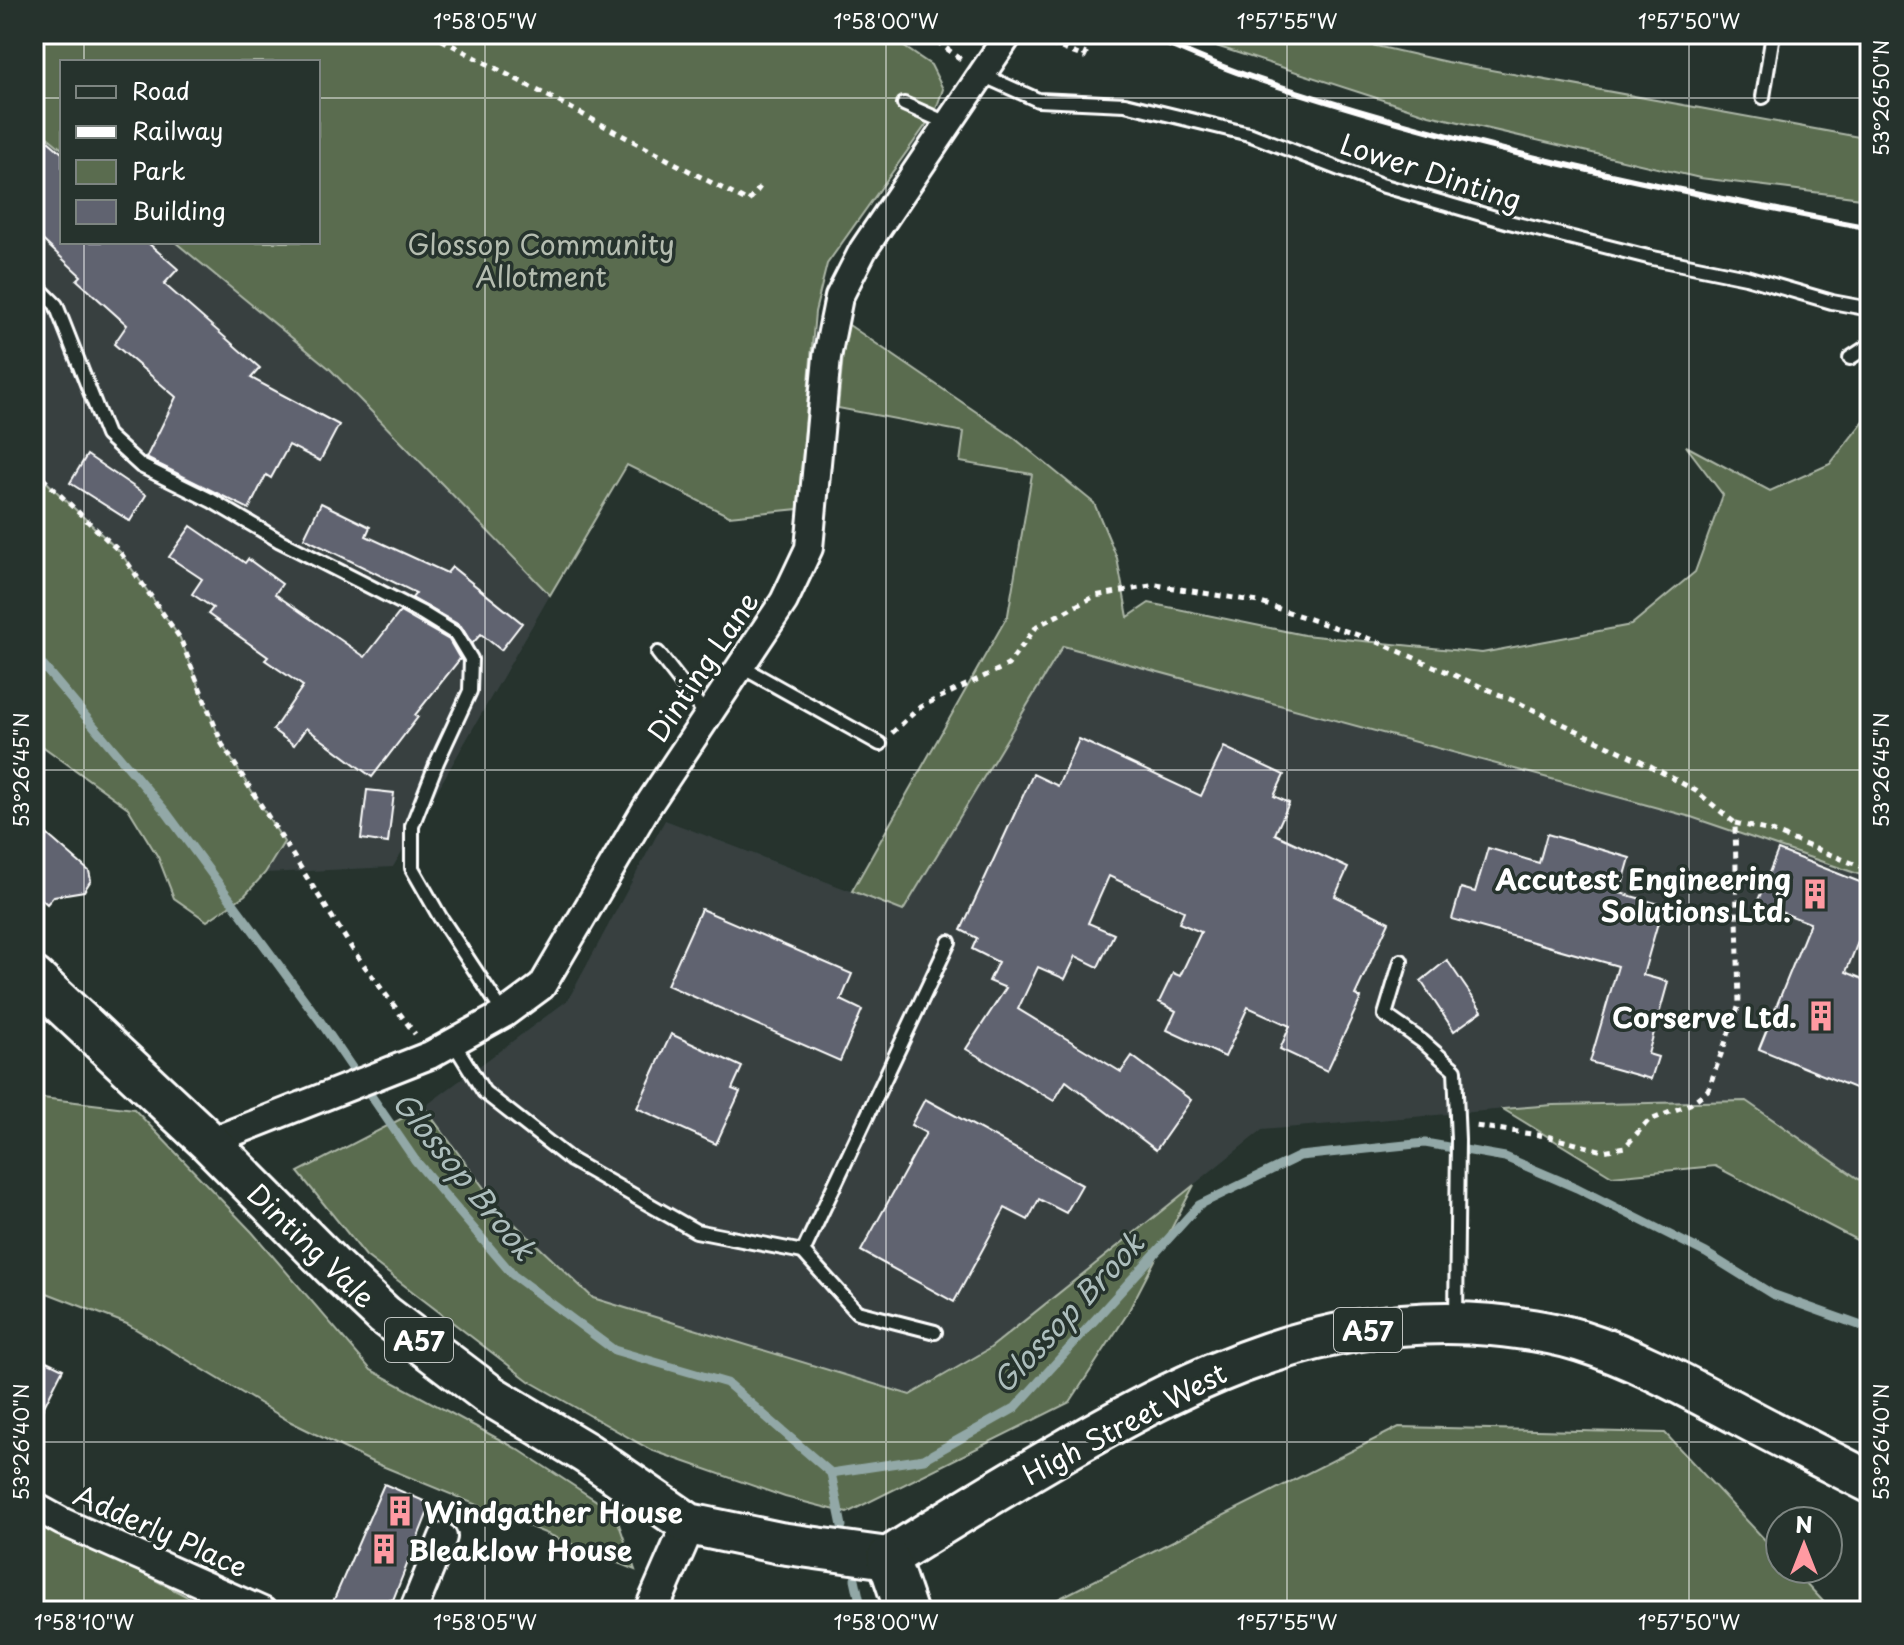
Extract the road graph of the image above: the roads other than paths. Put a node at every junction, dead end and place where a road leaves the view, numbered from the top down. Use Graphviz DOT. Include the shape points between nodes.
graph roads {
  1 [pos="1009,34"];
  2 [pos="1773,34"];
  3 [pos="982,75"];
  4 [pos="1763,97"];
  5 [pos="904,104"];
  6 [pos="949,124"];
  7 [pos="34,283"];
  8 [pos="1870,309"];
  9 [pos="1870,345"];
  10 [pos="1850,358"];
  11 [pos="658,653"];
  12 [pos="740,666"];
  13 [pos="707,716"];
  14 [pos="880,744"];
  15 [pos="949,942"];
  16 [pos="1401,961"];
  17 [pos="34,978"];
  18 [pos="504,1014"];
  19 [pos="453,1042"];
  20 [pos="209,1142"];
  21 [pos="803,1252"];
  22 [pos="1456,1322"];
  23 [pos="935,1332"];
  24 [pos="1870,1482"];
  25 [pos="34,1506"];
  26 [pos="689,1524"];
  27 [pos="443,1537"];
  28 [pos="888,1558"];
  29 [pos="263,1611"];
  30 [pos="413,1611"];
  31 [pos="651,1611"];
  32 [pos="906,1611"];
  1 -- 3 [label="street, Dinting Lane"];
  2 -- 4 [label="lane"];
  3 -- 6 [label="street, Dinting Lane"];
  3 -- 8 [label="lane, Lower Dinting" via="1038,100 1125,104 1249,134 1381,185 1495,218"];
  5 -- 6 [label="lane"];
  6 -- 12 [label="street, Dinting Lane" via="863,250 839,297 827,357 809,548 784,601"];
  7 -- 18 [label="lane" via="56,305 107,435 141,466 456,634 471,659 470,691 412,826 412,868"];
  9 -- 10 [label="lane"];
  11 -- 13 [label="lane"];
  12 -- 13 [label="street, Dinting Lane"];
  12 -- 14 [label="lane"];
  13 -- 18 [label="street, Dinting Lane" via="542,986"];
  15 -- 21 [label="lane"];
  16 -- 22 [label="lane" via="1385,1015 1455,1070"];
  17 -- 20 [label="main road, Dinting Vale / A57"];
  18 -- 19 [label="street, Dinting Lane"];
  19 -- 20 [label="street, Dinting Lane"];
  19 -- 21 [label="lane" via="484,1092 571,1160 696,1231"];
  20 -- 26 [label="main road, Dinting Vale / A57" via="384,1315 491,1396"];
  21 -- 23 [label="lane" via="857,1312"];
  22 -- 24 [label="main road, High Street West / A57" via="1580,1341 1653,1369"];
  22 -- 28 [label="main road, High Street West / A57" via="1339,1333 1276,1349 1194,1380 1035,1467"];
  25 -- 29 [label="street, Adderly Place"];
  26 -- 28 [label="main road, Dinting Vale / A57"];
  26 -- 31 [label="street"];
  27 -- 30 [label="street"];
  28 -- 32 [label="main road"];
}
